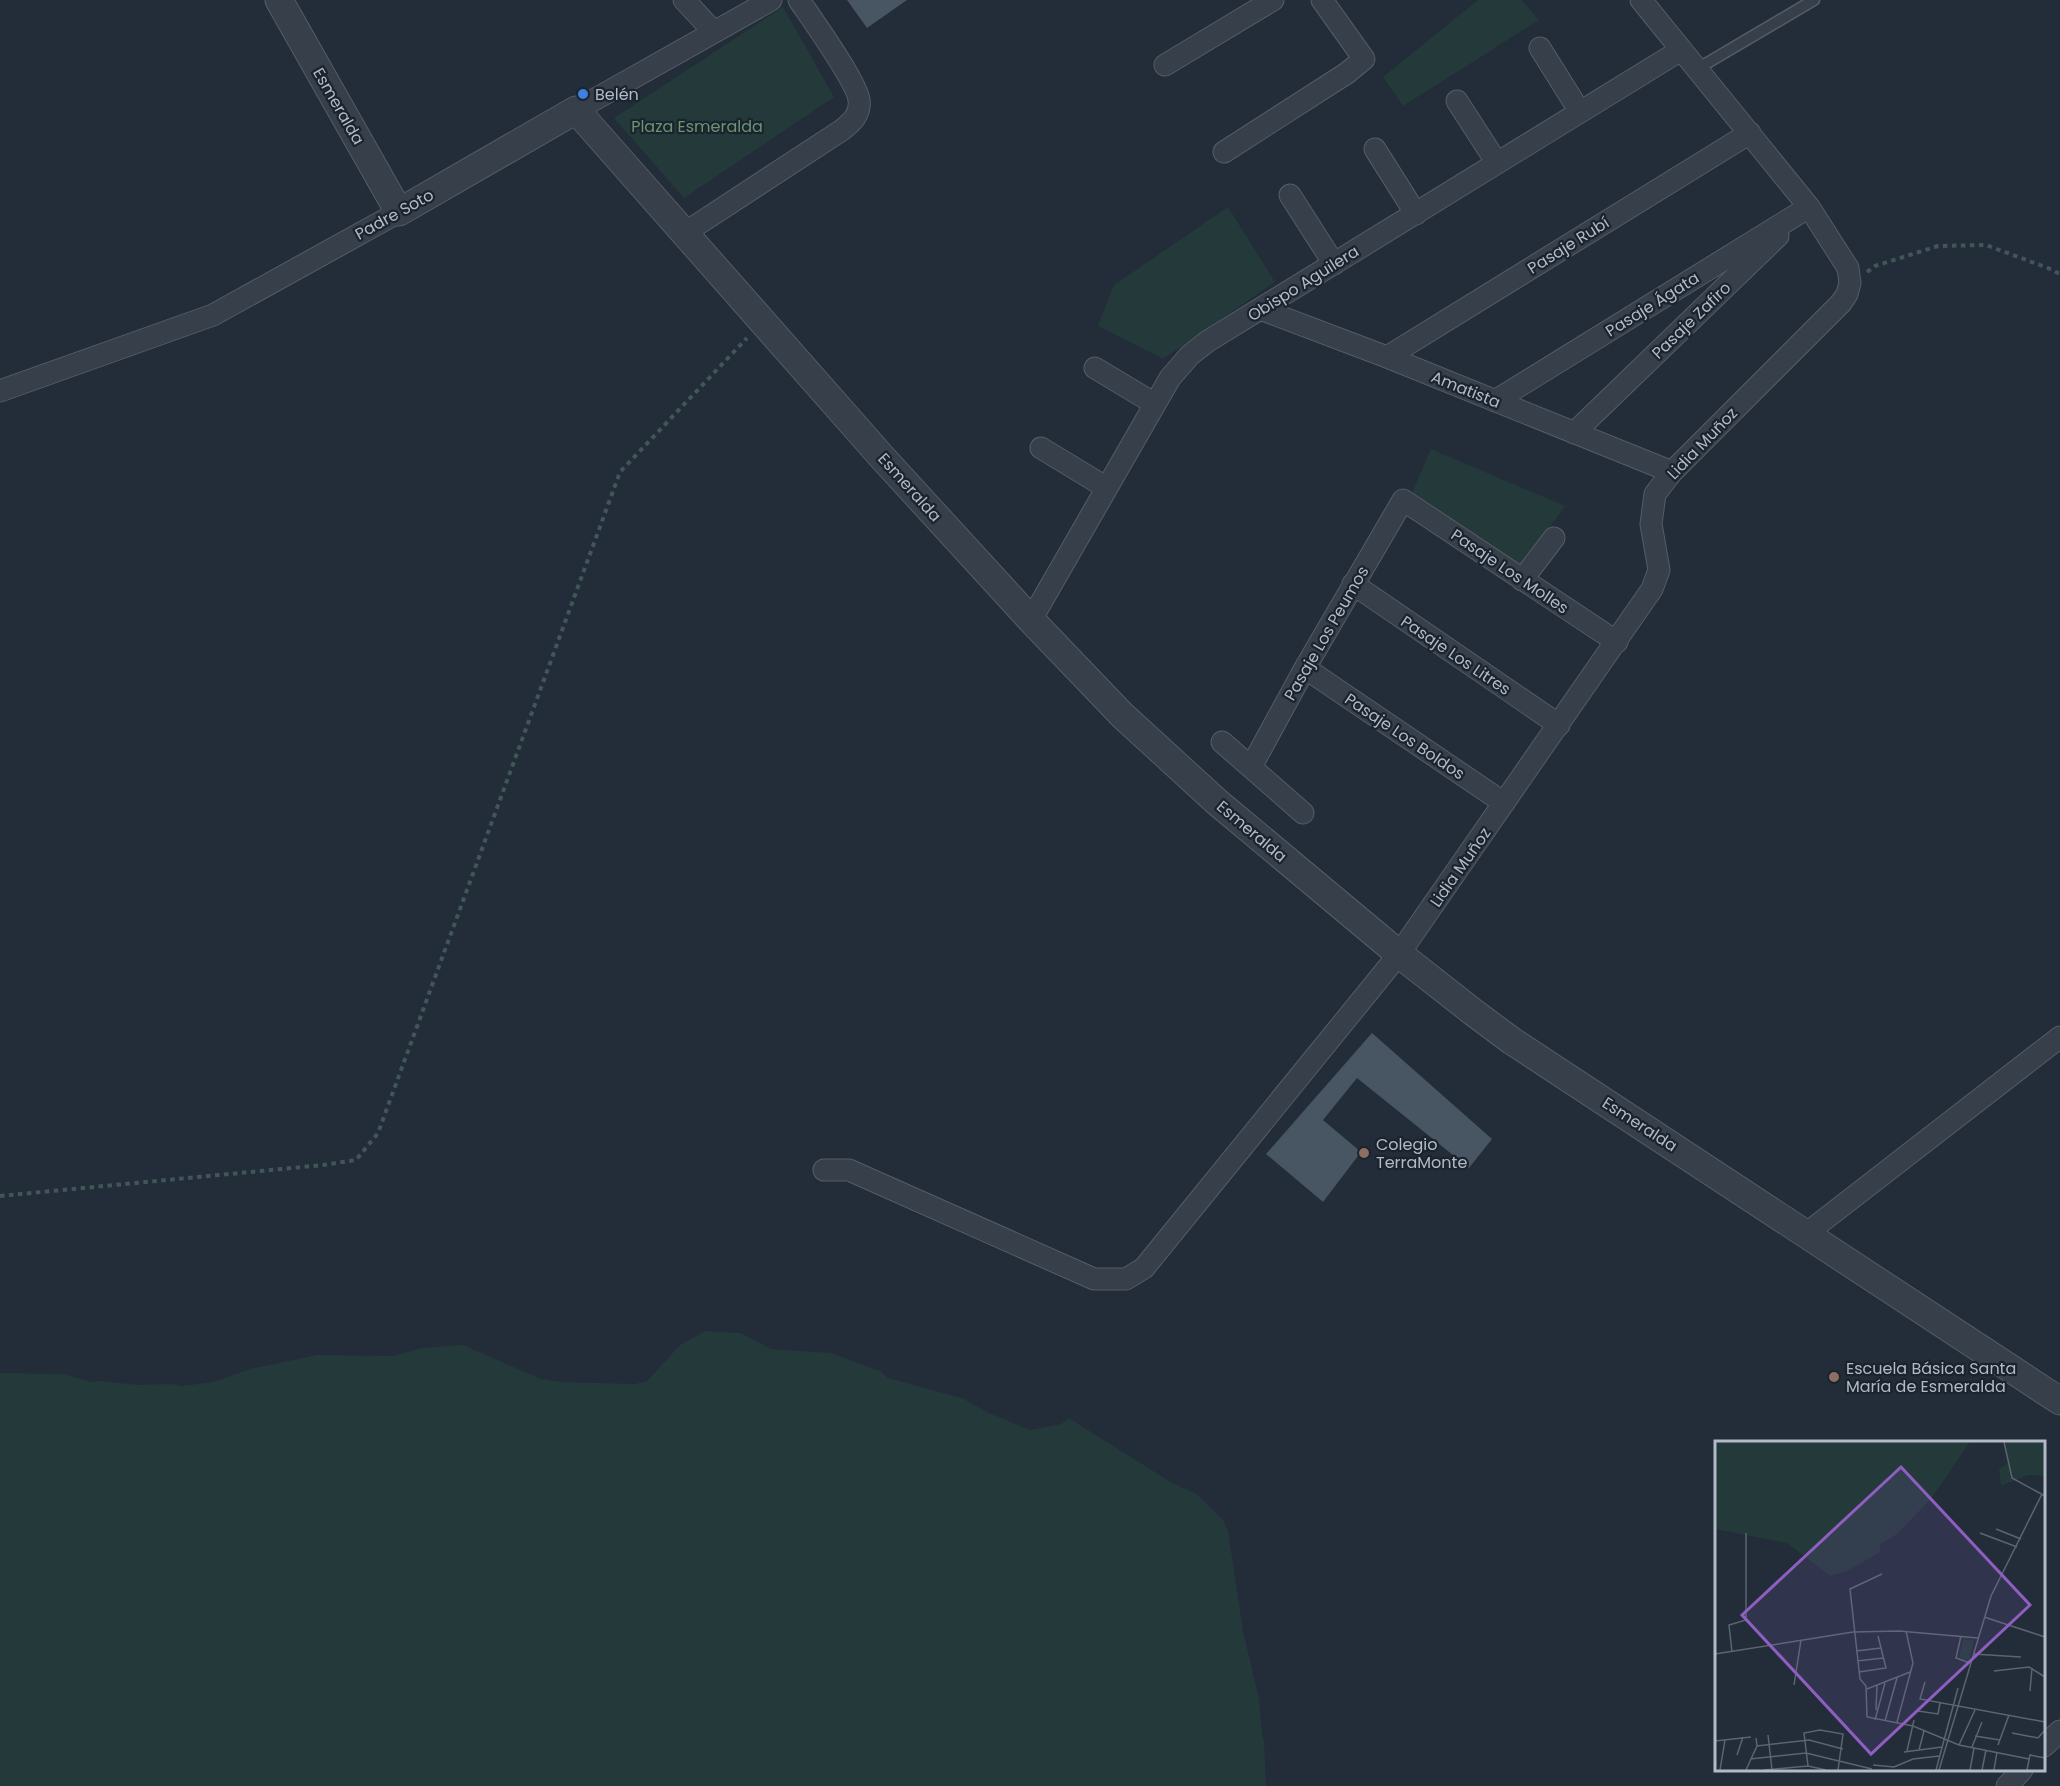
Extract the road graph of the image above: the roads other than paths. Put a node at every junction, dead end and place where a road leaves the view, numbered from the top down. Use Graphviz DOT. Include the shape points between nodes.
graph roads {
  1 [pos="279,0"];
  2 [pos="684,0"];
  3 [pos="771,0"];
  4 [pos="799,0"];
  5 [pos="1273,0"];
  6 [pos="1322,0"];
  7 [pos="1641,0"];
  8 [pos="1814,0"];
  9 [pos="714,32"];
  10 [pos="1540,48"];
  11 [pos="1681,50"];
  12 [pos="1165,65"];
  13 [pos="1696,69"];
  14 [pos="1456,101"];
  15 [pos="576,110"];
  16 [pos="1580,112"];
  17 [pos="1750,133"];
  18 [pos="1375,149"];
  19 [pos="1224,152"];
  20 [pos="1497,163"];
  21 [pos="1290,195"];
  22 [pos="1809,207"];
  23 [pos="399,212"];
  24 [pos="1416,214"];
  25 [pos="683,234"];
  26 [pos="1334,264"];
  27 [pos="1260,309"];
  28 [pos="1387,357"];
  29 [pos="1095,368"];
  30 [pos="0,391"];
  31 [pos="1496,401"];
  32 [pos="1155,404"];
  33 [pos="1574,433"];
  34 [pos="1041,448"];
  35 [pos="1672,472"];
  36 [pos="1107,488"];
  37 [pos="1403,500"];
  38 [pos="1554,538"];
  39 [pos="1522,580"];
  40 [pos="1353,584"];
  41 [pos="1031,620"];
  42 [pos="1617,642"];
  43 [pos="1305,668"];
  44 [pos="1559,725"];
  45 [pos="1222,741"];
  46 [pos="1251,767"];
  47 [pos="1504,803"];
  48 [pos="1303,813"];
  49 [pos="1399,954"];
  50 [pos="2060,1037"];
  51 [pos="824,1170"];
  52 [pos="1807,1233"];
  53 [pos="2060,1401"];
  54 [pos="2060,1731"];
  55 [pos="2045,1744"];
  56 [pos="2021,1771"];
  57 [pos="2007,1786"];
  1 -- 23 [label="street, Esmeralda"];
  2 -- 9 [label="street"];
  3 -- 9 [label="street, Padre Soto"];
  4 -- 25 [label="street" via="853,84 860,99 857,114 842,130"];
  5 -- 12 [label="street"];
  6 -- 19 [label="street" via="1364,59"];
  7 -- 11 [label="street"];
  8 -- 13 [label="lane"];
  9 -- 15 [label="street, Padre Soto"];
  10 -- 16 [label="street"];
  11 -- 13 [label="street"];
  11 -- 16 [label="street, Obispo Aguilera"];
  13 -- 17 [label="street"];
  14 -- 20 [label="street"];
  15 -- 23 [label="street, Padre Soto"];
  15 -- 25 [label="street, Esmeralda"];
  16 -- 20 [label="street, Obispo Aguilera"];
  17 -- 22 [label="street"];
  17 -- 28 [label="street, Pasaje Rubí"];
  18 -- 24 [label="street"];
  20 -- 24 [label="street, Obispo Aguilera"];
  21 -- 26 [label="street"];
  22 -- 31 [label="street, Pasaje Ágata"];
  22 -- 33 [label="street, Pasaje Zafiro"];
  22 -- 35 [label="street, Lidia Muñoz" via="1848,268 1847,294"];
  23 -- 30 [label="street, Padre Soto" via="213,315"];
  24 -- 26 [label="street, Obispo Aguilera"];
  25 -- 41 [label="street, Esmeralda"];
  26 -- 27 [label="street, Obispo Aguilera"];
  27 -- 28 [label="street, Amatista"];
  27 -- 32 [label="street, Obispo Aguilera" via="1190,355"];
  28 -- 31 [label="street, Amatista"];
  29 -- 32 [label="street"];
  31 -- 33 [label="street, Amatista"];
  32 -- 36 [label="street, Obispo Aguilera"];
  33 -- 35 [label="street, Amatista"];
  34 -- 36 [label="street"];
  35 -- 42 [label="street, Lidia Muñoz" via="1655,494 1651,524 1659,570 1652,589"];
  36 -- 41 [label="street, Obispo Aguilera"];
  37 -- 39 [label="street, Pasaje Los Molles"];
  37 -- 40 [label="street, Pasaje Los Peumos"];
  38 -- 39 [label="street"];
  39 -- 42 [label="street, Pasaje Los Molles"];
  40 -- 43 [label="street, Pasaje Los Peumos"];
  40 -- 44 [label="street, Pasaje Los Litres"];
  41 -- 49 [label="street, Esmeralda" via="1169,759"];
  42 -- 44 [label="street, Lidia Muñoz"];
  43 -- 46 [label="street, Pasaje Los Peumos"];
  43 -- 47 [label="street, Pasaje Los Boldos"];
  44 -- 47 [label="street, Lidia Muñoz"];
  45 -- 46 [label="street"];
  46 -- 48 [label="street"];
  47 -- 49 [label="street, Lidia Muñoz"];
  49 -- 51 [label="street, Lidia Muñoz" via="1144,1268 1126,1279 1094,1279 849,1170"];
  49 -- 52 [label="street, Esmeralda" via="1512,1041"];
  50 -- 52 [label="street"];
  52 -- 53 [label="street, Esmeralda"];
  54 -- 55 [label="street"];
  56 -- 57 [label="street"];
}
